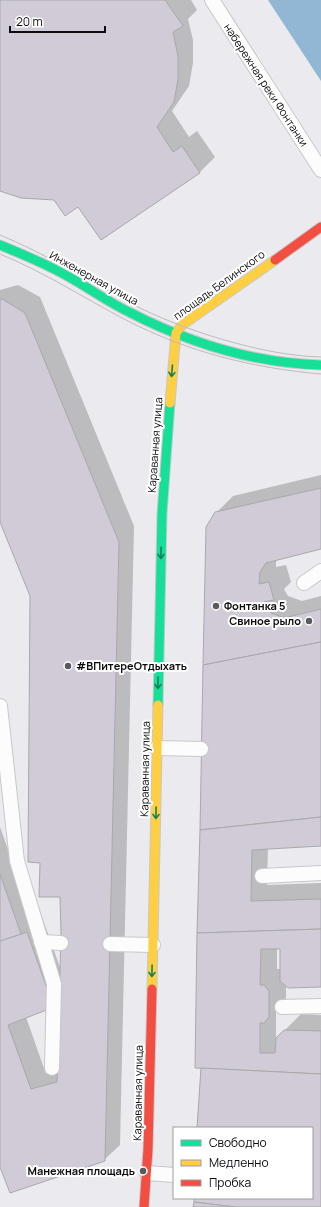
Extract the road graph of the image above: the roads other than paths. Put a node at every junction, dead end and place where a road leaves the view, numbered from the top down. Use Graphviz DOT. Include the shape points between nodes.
graph roads {
  1 [pos="212,0"];
  2 [pos="321,170"];
  3 [pos="321,227"];
  4 [pos="0,245"];
  5 [pos="176,333"];
  6 [pos="321,365"];
  7 [pos="321,571"];
  8 [pos="304,583"];
  9 [pos="0,706"];
  10 [pos="157,748"];
  11 [pos="201,749"];
  12 [pos="321,873"];
  13 [pos="262,876"];
  14 [pos="41,942"];
  15 [pos="61,943"];
  16 [pos="110,944"];
  17 [pos="153,945"];
  18 [pos="321,1006"];
  19 [pos="282,1007"];
  20 [pos="52,1068"];
  21 [pos="147,1173"];
  22 [pos="173,1175"];
  23 [pos="144,1207"];
  1 -- 2 [label="lane, набережная реки Фонтанки"];
  3 -- 5 [label="street, площадь Белинского" via="182,325"];
  4 -- 5 [label="street, Инженерная улица" via="51,267 130,312"];
  5 -- 6 [label="street, площадь Белинского" via="249,356"];
  5 -- 10 [label="street, Караванная улица, one-way" via="162,514"];
  7 -- 8 [label="lane"];
  9 -- 14 [label="lane" via="17,861"];
  10 -- 11 [label="lane"];
  10 -- 17 [label="street, Караванная улица, one-way"];
  12 -- 13 [label="lane"];
  14 -- 15 [label="lane"];
  14 -- 20 [label="lane" via="54,984"];
  16 -- 17 [label="lane"];
  17 -- 21 [label="street, Караванная улица, one-way"];
  18 -- 19 [label="lane"];
  21 -- 22 [label="lane"];
  21 -- 23 [label="street, Караванная улица"];
}
